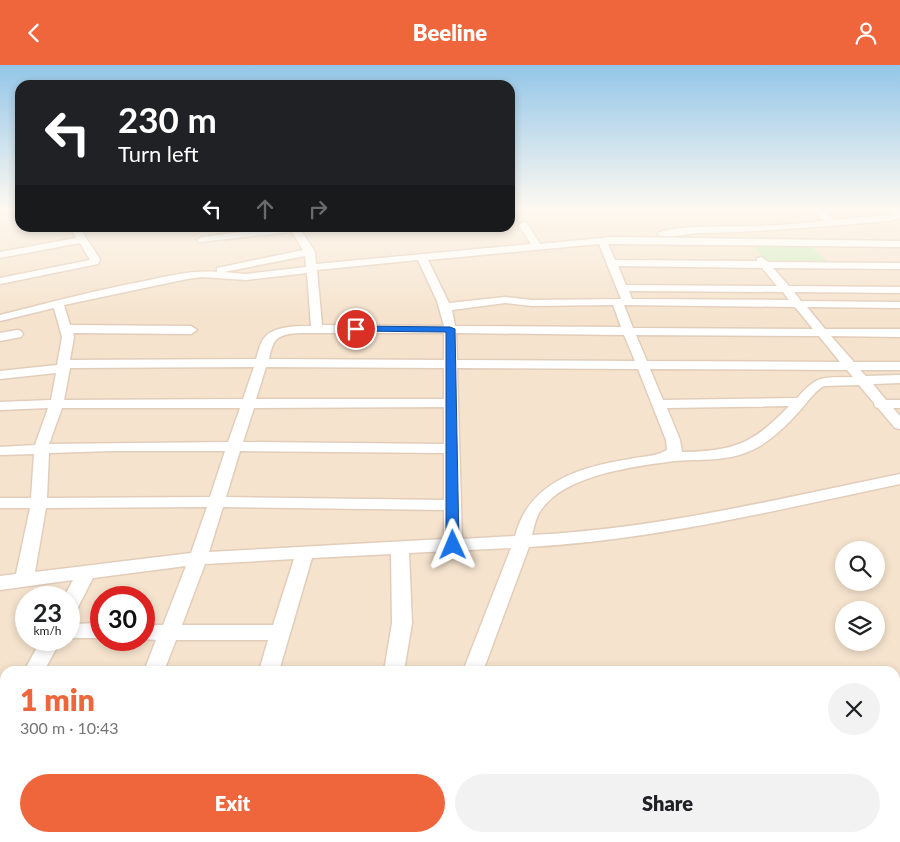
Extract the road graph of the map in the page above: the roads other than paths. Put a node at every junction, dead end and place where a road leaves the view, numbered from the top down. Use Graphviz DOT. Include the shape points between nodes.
graph roads {
  1 [pos="59,244"];
  2 [pos="85,244"];
  3 [pos="305,244"];
  4 [pos="560,244"];
  5 [pos="603,244"];
  6 [pos="748,244"];
  7 [pos="879,244"];
  8 [pos="537,246"];
  9 [pos="310,252"];
  10 [pos="0,255"];
  11 [pos="421,256"];
  12 [pos="611,263"];
  13 [pos="900,264"];
  14 [pos="766,265"];
  15 [pos="312,268"];
  16 [pos="202,274"];
  17 [pos="0,281"];
  18 [pos="622,288"];
  19 [pos="786,289"];
  20 [pos="900,290"];
  21 [pos="622,302"];
  22 [pos="58,303"];
  23 [pos="798,304"];
  24 [pos="900,305"];
  25 [pos="446,307"];
  26 [pos="0,318"];
  27 [pos="67,329"];
  28 [pos="317,329"];
  29 [pos="450,329"];
  30 [pos="191,330"];
  31 [pos="629,331"];
  32 [pos="822,333"];
  33 [pos="900,333"];
  34 [pos="17,334"];
  35 [pos="0,337"];
  36 [pos="261,363"];
  37 [pos="450,365"];
  38 [pos="643,365"];
  39 [pos="850,365"];
  40 [pos="64,366"];
  41 [pos="900,366"];
  42 [pos="0,375"];
  43 [pos="900,379"];
  44 [pos="861,380"];
  45 [pos="800,402"];
  46 [pos="248,403"];
  47 [pos="450,403"];
  48 [pos="56,404"];
  49 [pos="657,404"];
  50 [pos="880,404"];
  51 [pos="900,404"];
  52 [pos="0,406"];
  53 [pos="900,425"];
  54 [pos="233,447"];
  55 [pos="42,449"];
  56 [pos="451,449"];
  57 [pos="0,451"];
  58 [pos="667,457"];
  59 [pos="900,479"];
  60 [pos="39,502"];
  61 [pos="216,502"];
  62 [pos="0,503"];
  63 [pos="452,505"];
  64 [pos="522,542"];
  65 [pos="453,545"];
  66 [pos="400,548"];
  67 [pos="305,552"];
  68 [pos="198,559"];
  69 [pos="87,571"];
  70 [pos="24,581"];
  71 [pos="0,583"];
  72 [pos="79,586"];
  73 [pos="155,631"];
  74 [pos="170,632"];
  75 [pos="281,633"];
  76 [pos="45,651"];
  77 [pos="37,666"];
  78 [pos="156,666"];
  79 [pos="271,666"];
  80 [pos="395,666"];
  81 [pos="475,666"];
  1 -- 10 [label="street"];
  2 -- 17 [label="street" via="96,259 92,263"];
  3 -- 9 [label="street"];
  4 -- 8 [label="street"];
  5 -- 12 [label="street"];
  6 -- 14 [label="street"];
  7 -- 13 [label="street"];
  8 -- 11 [label="street"];
  9 -- 15 [label="street"];
  9 -- 16 [label="street"];
  11 -- 15 [label="street"];
  11 -- 25 [label="street"];
  12 -- 14 [label="street"];
  12 -- 18 [label="street"];
  13 -- 14 [label="street"];
  14 -- 19 [label="street"];
  15 -- 16 [label="street" via="246,277"];
  15 -- 28 [label="street"];
  16 -- 22 [label="street"];
  18 -- 19 [label="street"];
  18 -- 21 [label="street"];
  19 -- 20 [label="street"];
  19 -- 23 [label="street"];
  21 -- 23 [label="street"];
  21 -- 25 [label="street" via="532,303 505,300"];
  21 -- 31 [label="street"];
  22 -- 26 [label="street"];
  22 -- 27 [label="street"];
  23 -- 24 [label="street"];
  23 -- 32 [label="street"];
  25 -- 29 [label="street"];
  27 -- 30 [label="street"];
  27 -- 40 [label="street"];
  28 -- 29 [label="street"];
  28 -- 36 [label="street" via="273,335"];
  29 -- 31 [label="street"];
  29 -- 37 [label="street"];
  31 -- 32 [label="street"];
  31 -- 38 [label="street"];
  32 -- 33 [label="street"];
  32 -- 39 [label="street"];
  34 -- 35 [label="street"];
  36 -- 37 [label="street"];
  36 -- 40 [label="street"];
  36 -- 46 [label="street"];
  37 -- 38 [label="street"];
  37 -- 47 [label="street"];
  38 -- 39 [label="street"];
  38 -- 49 [label="street"];
  39 -- 41 [label="street"];
  39 -- 44 [label="street"];
  40 -- 42 [label="street"];
  40 -- 48 [label="street"];
  43 -- 44 [label="street"];
  44 -- 45 [label="street" via="817,384"];
  44 -- 50 [label="street"];
  45 -- 49 [label="street"];
  45 -- 58 [label="street" via="776,426 742,449"];
  46 -- 47 [label="street"];
  46 -- 48 [label="street"];
  46 -- 54 [label="street"];
  47 -- 56 [label="street"];
  48 -- 52 [label="street"];
  48 -- 55 [label="street"];
  49 -- 58 [label="street" via="675,447 675,452"];
  50 -- 51 [label="street"];
  50 -- 53 [label="street"];
  54 -- 55 [label="street"];
  54 -- 56 [label="street"];
  54 -- 61 [label="street"];
  55 -- 57 [label="street"];
  55 -- 60 [label="street"];
  56 -- 63 [label="street"];
  58 -- 64 [label="street" via="584,475 558,489 538,503 527,522"];
  59 -- 64 [label="street" via="661,528"];
  60 -- 61 [label="street"];
  60 -- 62 [label="street"];
  60 -- 70 [label="street"];
  61 -- 63 [label="street"];
  61 -- 68 [label="street"];
  63 -- 65 [label="street"];
  64 -- 65 [label="street"];
  64 -- 81 [label="street"];
  65 -- 66 [label="street"];
  66 -- 67 [label="street"];
  66 -- 80 [label="street" via="402,623"];
  67 -- 68 [label="street"];
  67 -- 75 [label="street"];
  68 -- 69 [label="street"];
  68 -- 74 [label="street"];
  69 -- 70 [label="street"];
  69 -- 72 [label="street"];
  70 -- 71 [label="street"];
  73 -- 74 [label="street"];
  74 -- 75 [label="street"];
  74 -- 78 [label="street"];
  75 -- 79 [label="street"];
  76 -- 77 [label="street"];
}
